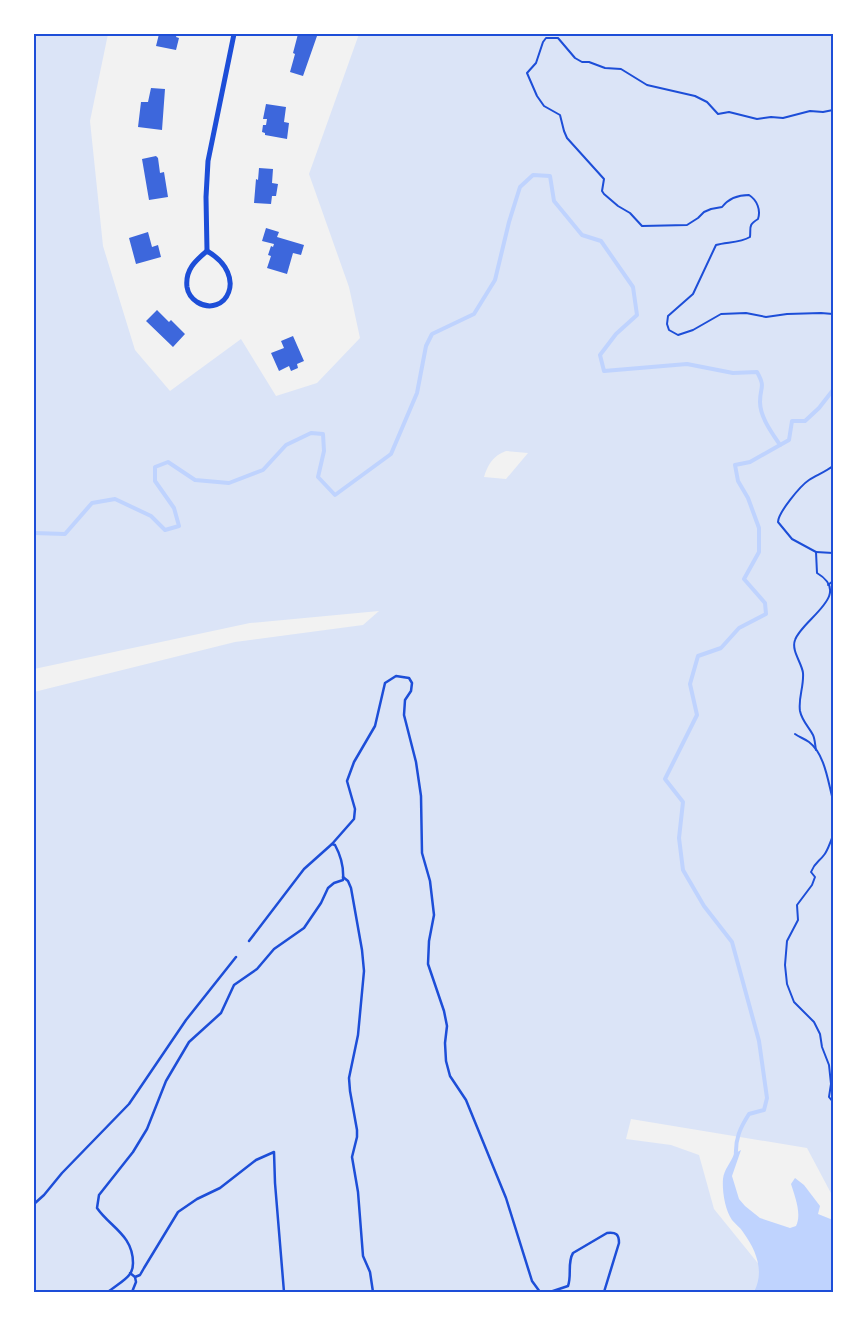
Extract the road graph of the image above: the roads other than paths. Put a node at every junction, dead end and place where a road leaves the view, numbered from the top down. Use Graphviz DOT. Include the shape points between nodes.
graph roads {
  1 [pos="234,34"];
  2 [pos="207,251"];
  3 [pos="332,844"];
  4 [pos="343,877"];
  5 [pos="249,941"];
  6 [pos="236,957"];
  7 [pos="34,1204"];
  8 [pos="130,1273"];
  9 [pos="135,1277"];
  10 [pos="108,1292"];
  11 [pos="132,1292"];
  12 [pos="284,1292"];
  13 [pos="373,1292"];
  14 [pos="542,1292"];
  15 [pos="550,1292"];
  16 [pos="604,1292"];
  1 -- 2 [label="street" via="208,161"];
  2 -- 2 [label="street" via="189,270 186,280 192,299 210,306 220,303 228,295 231,280 224,264"];
  3 -- 4 [label="lane" via="338,852"];
  3 -- 5 [label="lane" via="304,869"];
  3 -- 14 [label="lane" via="354,819 355,809 347,781 375,726 385,683 396,676 409,678 411,691 404,700 404,715 416,762 421,796 422,853 430,881 434,915 428,964 447,1026 446,1061 501,1184 532,1281"];
  4 -- 8 [label="lane" via="328,888 304,928 274,949 256,969 234,985 221,1013 190,1042 166,1080 141,1139 99,1195 97,1208 128,1243 133,1257"];
  4 -- 13 [label="lane" via="351,888 364,971 350,1091 357,1130 352,1157 358,1214 363,1256"];
  6 -- 7 [label="lane" via="186,1020 129,1104"];
  8 -- 9 [label="lane"];
  8 -- 10 [label="lane"];
  9 -- 11 [label="lane"];
  9 -- 12 [label="lane" via="140,1275 178,1212 220,1188 256,1160 274,1152"];
  15 -- 16 [label="lane" via="568,1286 573,1253 613,1232 617,1233 620,1243"];
}
